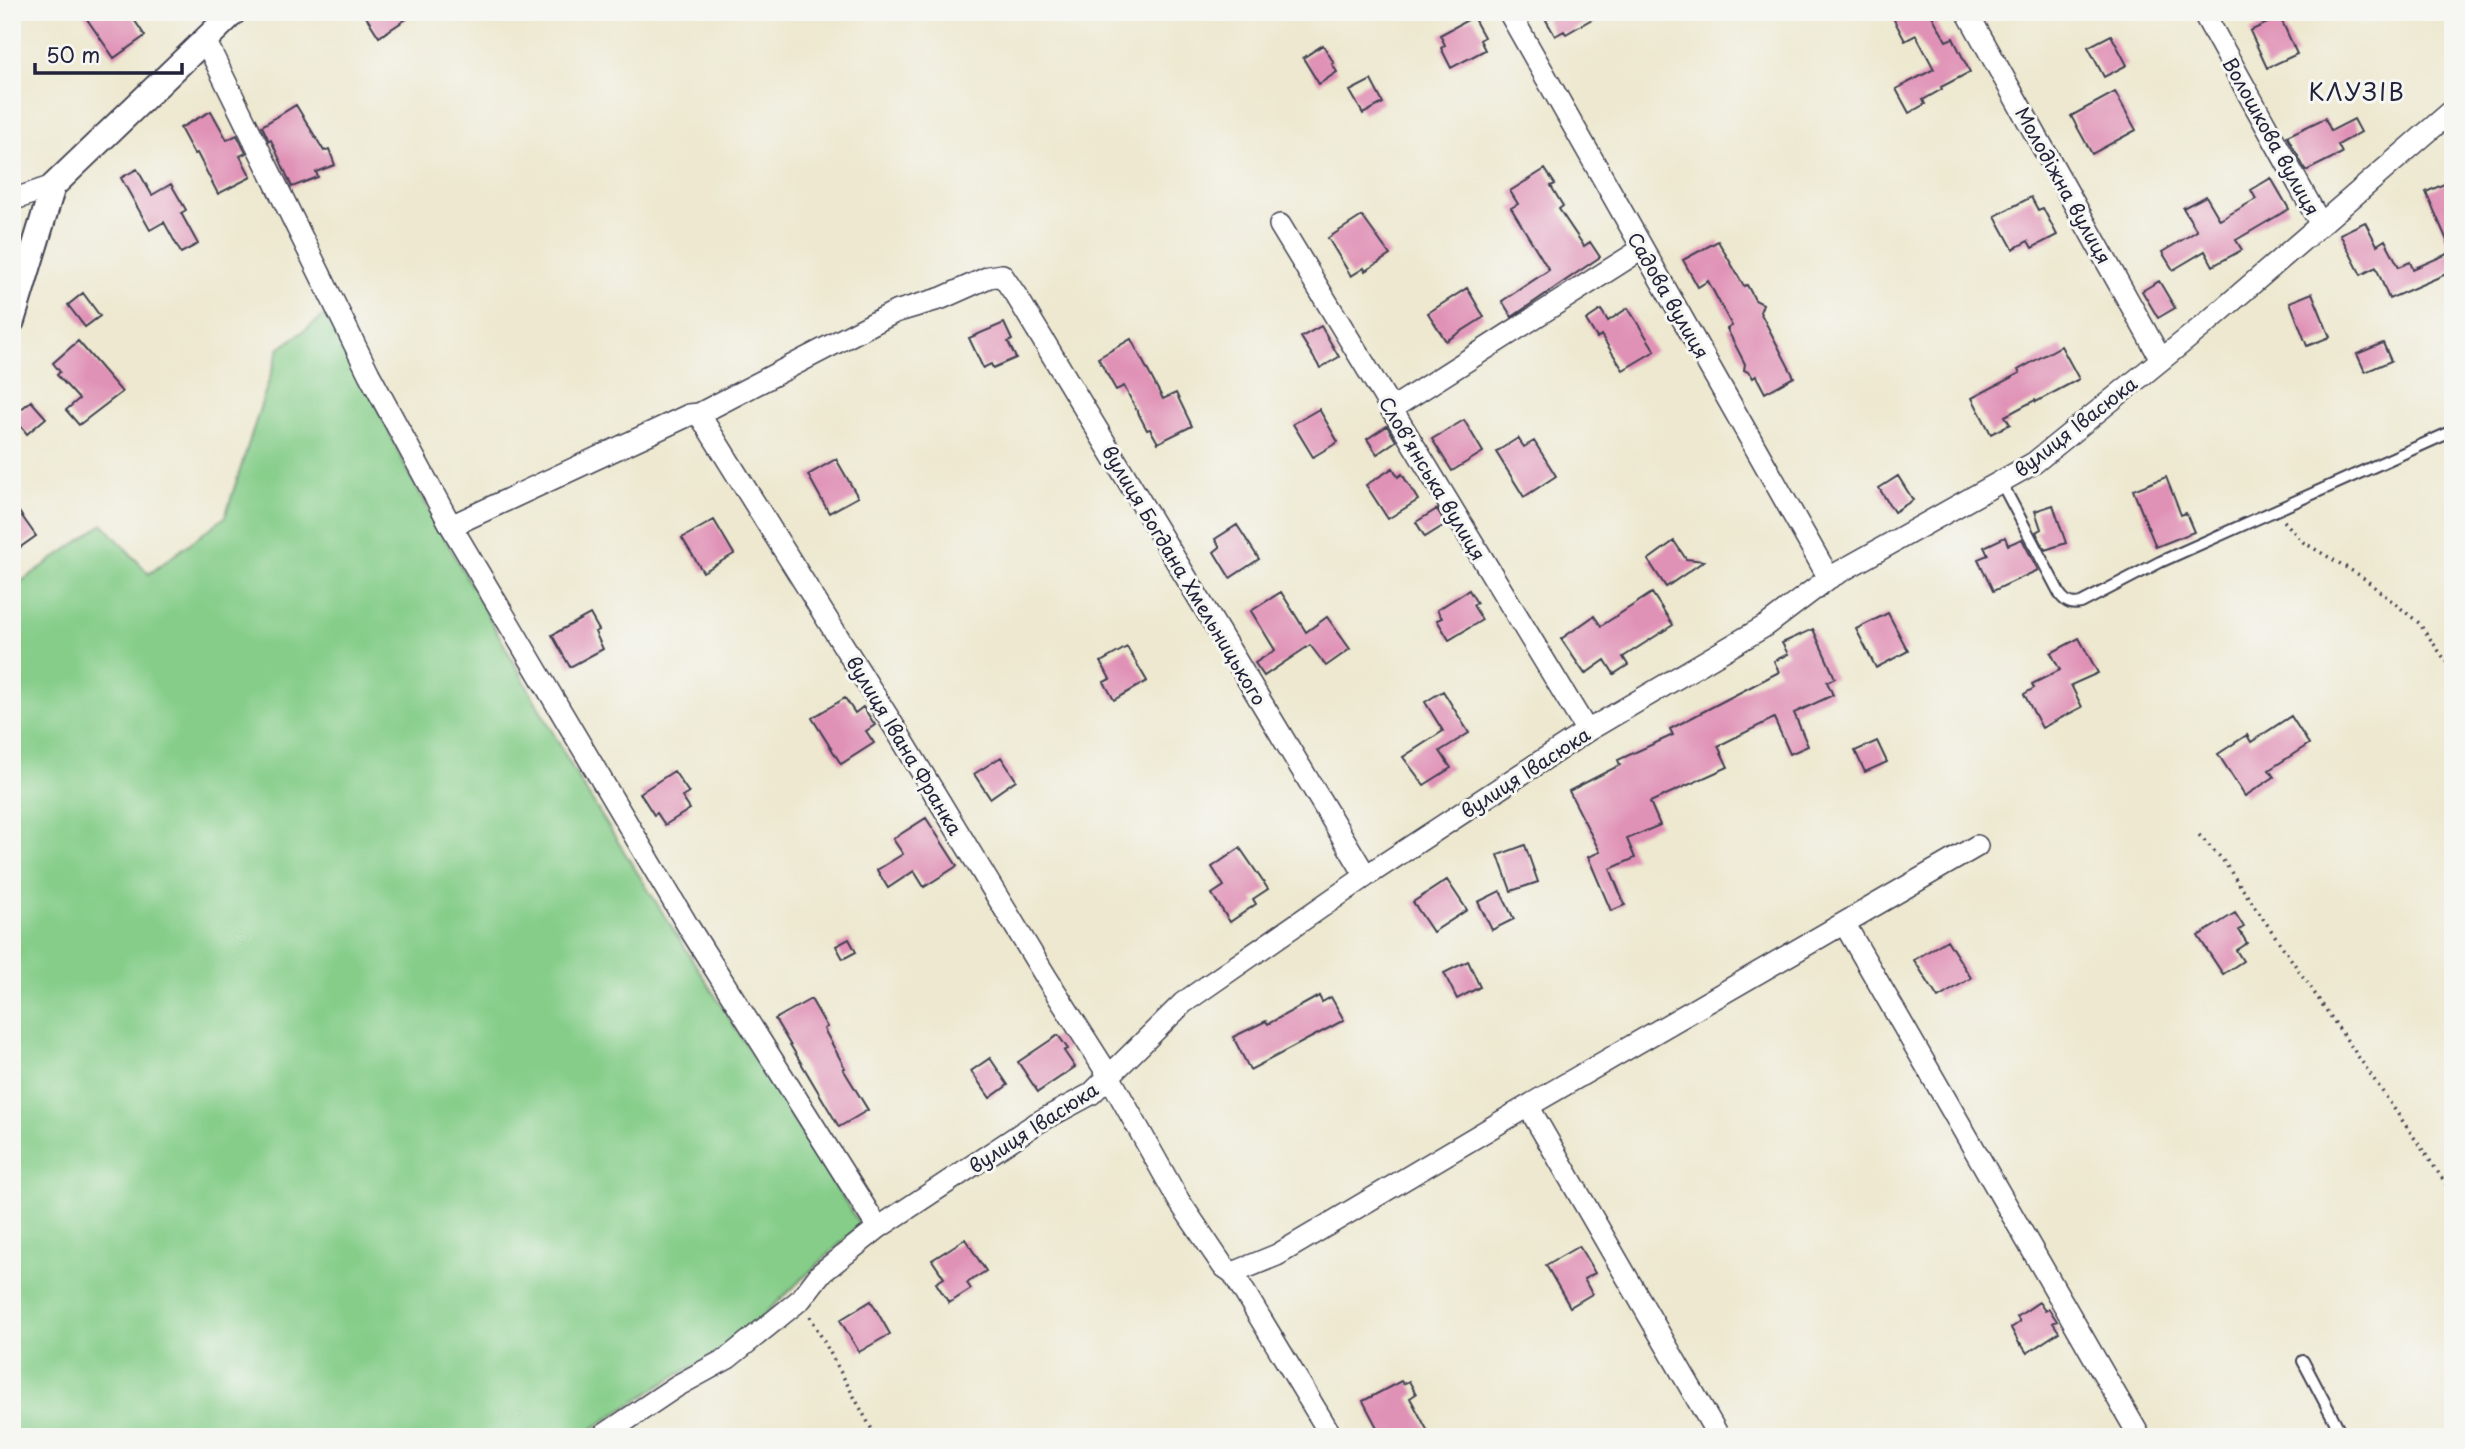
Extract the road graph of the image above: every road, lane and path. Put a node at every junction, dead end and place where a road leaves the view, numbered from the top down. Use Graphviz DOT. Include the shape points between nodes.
graph roads {
  1 [pos="234,12"];
  2 [pos="1510,12"];
  3 [pos="1967,12"];
  4 [pos="2203,12"];
  5 [pos="205,40"];
  6 [pos="2453,110"];
  7 [pos="53,186"];
  8 [pos="12,200"];
  9 [pos="2320,223"];
  10 [pos="1280,225"];
  11 [pos="1642,249"];
  12 [pos="12,321"];
  13 [pos="2161,359"];
  14 [pos="1391,409"];
  15 [pos="699,414"];
  16 [pos="2453,431"];
  17 [pos="2000,482"];
  18 [pos="2274,510"];
  19 [pos="451,526"];
  20 [pos="1829,578"];
  21 [pos="2453,671"];
  22 [pos="1587,731"];
  23 [pos="2199,835"];
  24 [pos="1977,846"];
  25 [pos="1366,876"];
  26 [pos="1844,923"];
  27 [pos="1110,1076"];
  28 [pos="1528,1106"];
  29 [pos="2453,1194"];
  30 [pos="878,1228"];
  31 [pos="1233,1273"];
  32 [pos="801,1299"];
  33 [pos="2304,1361"];
  34 [pos="601,1437"];
  35 [pos="876,1437"];
  36 [pos="1332,1437"];
  37 [pos="1718,1437"];
  38 [pos="2140,1437"];
  39 [pos="2343,1437"];
  1 -- 5 [label="street"];
  2 -- 11 [label="street, Садова вулиця"];
  3 -- 13 [label="street, Молодіжна вулиця"];
  4 -- 9 [label="street, Волошкова вулиця"];
  5 -- 7 [label="street"];
  5 -- 19 [label="street" via="369,374"];
  6 -- 9 [label="street, вулиця Івасюка"];
  7 -- 8 [label="street"];
  7 -- 12 [label="street"];
  9 -- 13 [label="street, вулиця Івасюка"];
  10 -- 14 [label="street, Слов'янська вулиця"];
  11 -- 14 [label="street"];
  11 -- 20 [label="street, Садова вулиця"];
  13 -- 17 [label="street, вулиця Івасюка" via="2034,463"];
  14 -- 22 [label="street, Слов'янська вулиця"];
  15 -- 19 [label="street"];
  15 -- 25 [label="street, вулиця Богдана Хмельницького" via="895,312 1002,275"];
  15 -- 27 [label="street, вулиця Івана Франка"];
  16 -- 18 [label="lane"];
  17 -- 18 [label="lane" via="2061,596 2073,604"];
  17 -- 20 [label="street, вулиця Івасюка"];
  18 -- 21 [label="path" via="2304,542 2361,576 2418,623"];
  19 -- 30 [label="street" via="688,926"];
  20 -- 22 [label="street, вулиця Івасюка" via="1767,625"];
  22 -- 25 [label="street, вулиця Івасюка"];
  23 -- 29 [label="path" via="2222,859"];
  24 -- 26 [label="street"];
  25 -- 27 [label="street, вулиця Івасюка" via="1183,1003"];
  26 -- 28 [label="street"];
  26 -- 38 [label="street"];
  27 -- 30 [label="street, вулиця Івасюка" via="1091,1094 1037,1123"];
  27 -- 31 [label="street, вулиця Івана Франка" via="1179,1201 1223,1266"];
  28 -- 31 [label="street" via="1277,1255"];
  28 -- 37 [label="street"];
  30 -- 32 [label="street, вулиця Івасюка" via="820,1274"];
  31 -- 36 [label="street, вулиця Івана Франка"];
  32 -- 34 [label="street, вулиця Івасюка" via="728,1358"];
  32 -- 35 [label="path"];
  33 -- 39 [label="lane"];
}
